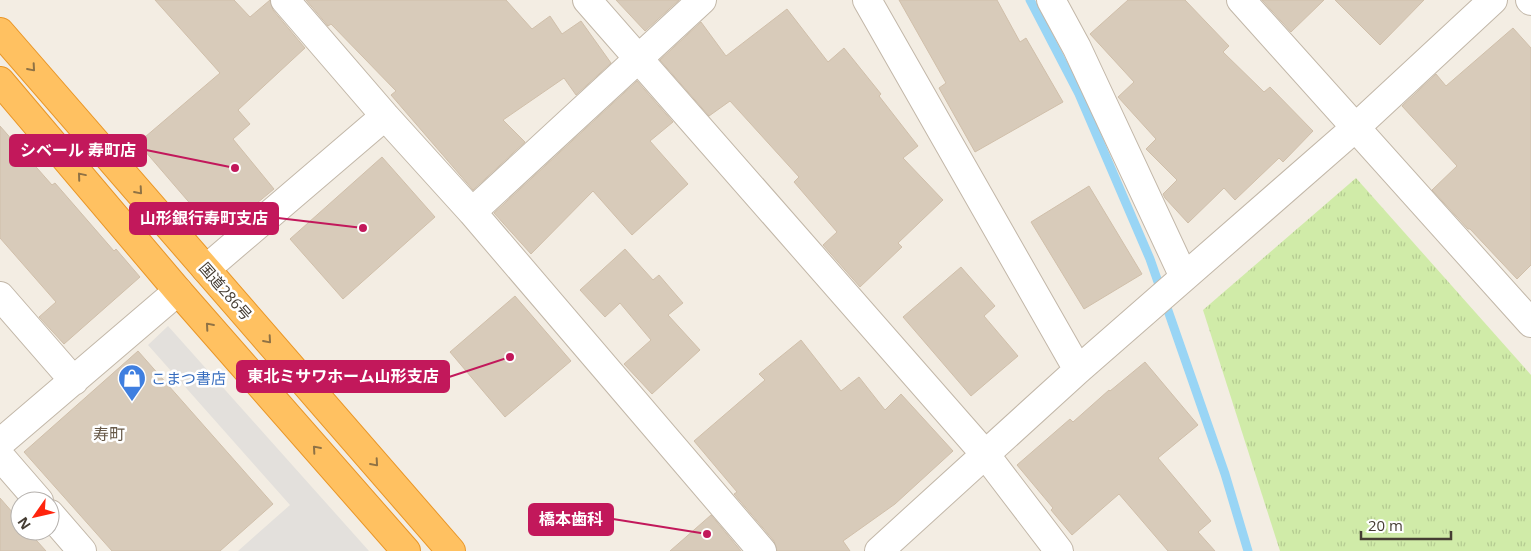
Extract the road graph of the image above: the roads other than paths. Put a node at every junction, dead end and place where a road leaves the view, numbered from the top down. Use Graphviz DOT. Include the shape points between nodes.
graph roads {
  1 [pos="285,0"];
  2 [pos="587,0"];
  3 [pos="702,0"];
  4 [pos="867,0"];
  5 [pos="1051,0"];
  6 [pos="1241,0"];
  7 [pos="1493,0"];
  8 [pos="0,32"];
  9 [pos="639,58"];
  10 [pos="0,81"];
  11 [pos="386,116"];
  12 [pos="1355,128"];
  13 [pos="472,212"];
  14 [pos="206,269"];
  15 [pos="1184,277"];
  16 [pos="178,291"];
  17 [pos="0,296"];
  18 [pos="1531,324"];
  19 [pos="1078,370"];
  20 [pos="74,381"];
  21 [pos="0,443"];
  22 [pos="985,454"];
  23 [pos="0,456"];
  24 [pos="30,491"];
  25 [pos="60,526"];
  26 [pos="82,551"];
  27 [pos="406,551"];
  28 [pos="451,551"];
  29 [pos="762,551"];
  30 [pos="879,551"];
  31 [pos="1059,551"];
  1 -- 11 [label="street"];
  2 -- 9 [label="street"];
  3 -- 9 [label="street"];
  4 -- 19 [label="street"];
  5 -- 15 [label="street" via="1077,48"];
  6 -- 12 [label="street"];
  7 -- 12 [label="street"];
  8 -- 14 [label="highway, 国道286号, one-way"];
  9 -- 13 [label="street"];
  9 -- 22 [label="street"];
  16 -- 10 [label="highway, one-way"];
  11 -- 13 [label="street"];
  11 -- 14 [label="street"];
  12 -- 15 [label="street"];
  12 -- 18 [label="street"];
  13 -- 29 [label="street"];
  14 -- 28 [label="highway, 国道286号, one-way"];
  15 -- 19 [label="street"];
  16 -- 20 [label="street"];
  27 -- 16 [label="highway, one-way"];
  17 -- 20 [label="street"];
  19 -- 22 [label="street"];
  20 -- 21 [label="street"];
  22 -- 30 [label="street"];
  22 -- 31 [label="street"];
  23 -- 24 [label="street"];
  25 -- 26 [label="street"];
}
